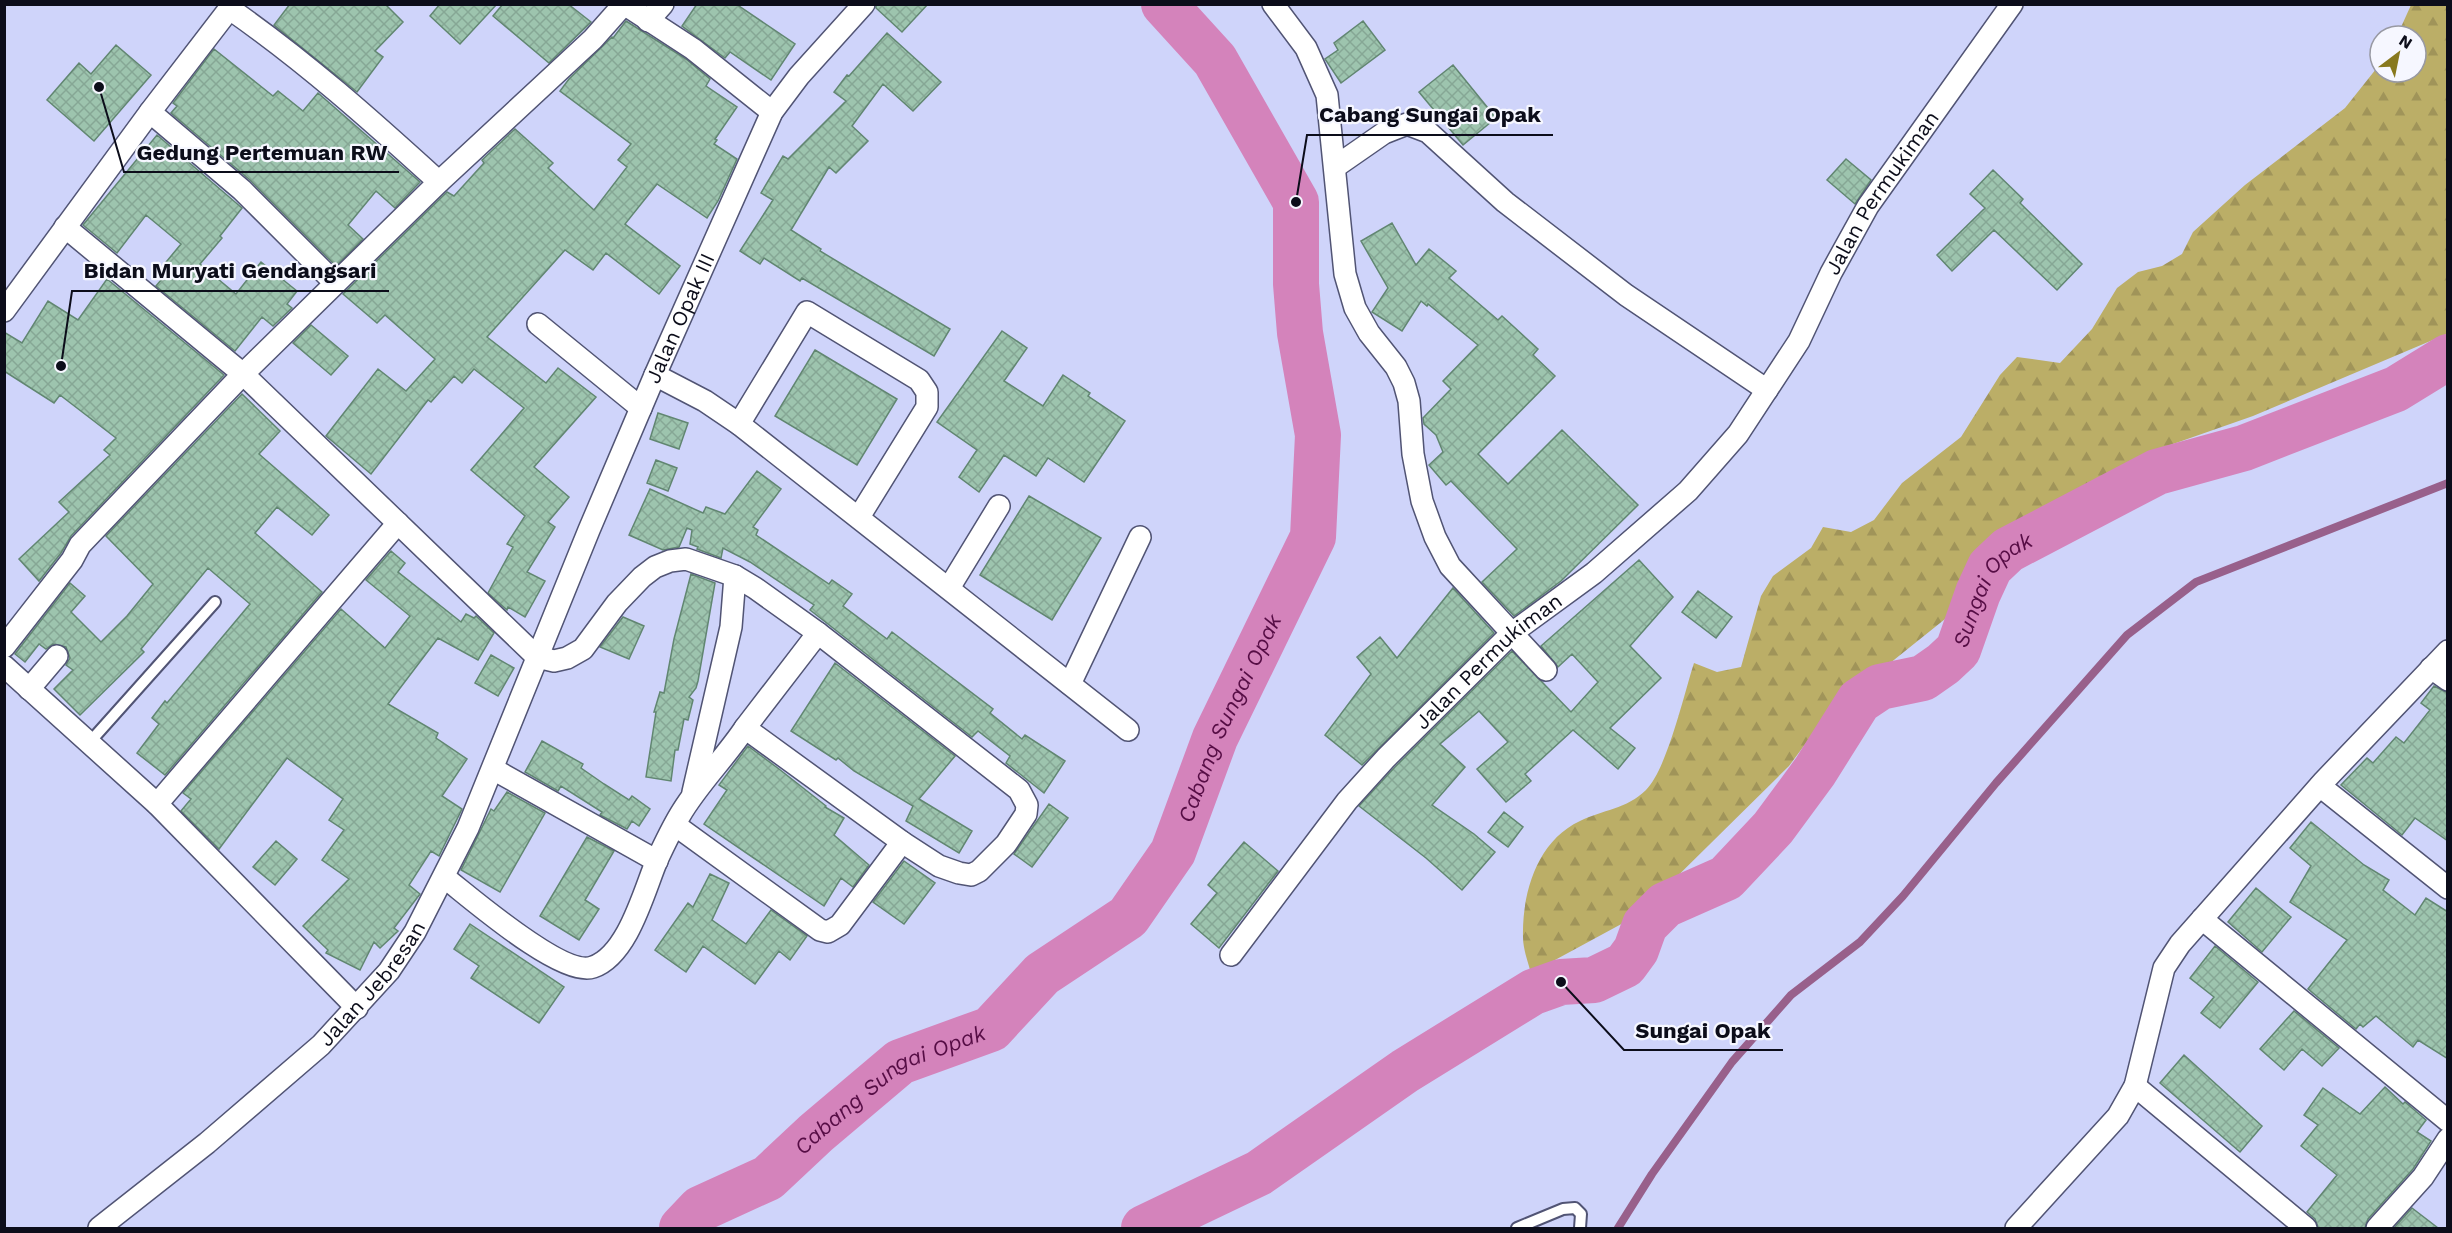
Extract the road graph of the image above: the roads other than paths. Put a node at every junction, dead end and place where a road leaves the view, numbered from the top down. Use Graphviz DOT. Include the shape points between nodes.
graph roads {
  1 [pos="624,4"];
  2 [pos="663,4"];
  3 [pos="864,4"];
  4 [pos="1273,4"];
  5 [pos="2012,4"];
  6 [pos="232,7"];
  7 [pos="648,21"];
  8 [pos="150,112"];
  9 [pos="772,112"];
  10 [pos="1335,167"];
  11 [pos="439,182"];
  12 [pos="65,226"];
  13 [pos="335,283"];
  14 [pos="4,311"];
  15 [pos="538,324"];
  16 [pos="243,374"];
  17 [pos="655,375"];
  18 [pos="1767,390"];
  19 [pos="640,408"];
  20 [pos="739,424"];
  21 [pos="999,506"];
  22 [pos="859,517"];
  23 [pos="398,523"];
  24 [pos="1140,537"];
  25 [pos="735,576"];
  26 [pos="949,588"];
  27 [pos="215,602"];
  28 [pos="818,633"];
  29 [pos="1512,633"];
  30 [pos="4,647"];
  31 [pos="2448,651"];
  32 [pos="57,656"];
  33 [pos="537,657"];
  34 [pos="4,666"];
  35 [pos="1546,670"];
  36 [pos="2439,674"];
  37 [pos="1070,684"];
  38 [pos="29,689"];
  39 [pos="746,728"];
  40 [pos="1128,730"];
  41 [pos="89,743"];
  42 [pos="493,769"];
  43 [pos="2320,786"];
  44 [pos="691,798"];
  45 [pos="157,804"];
  46 [pos="675,825"];
  47 [pos="902,842"];
  48 [pos="657,861"];
  49 [pos="444,877"];
  50 [pos="2448,888"];
  51 [pos="2202,919"];
  52 [pos="1231,955"];
  53 [pos="357,1008"];
  54 [pos="2135,1086"];
  55 [pos="2448,1121"];
  56 [pos="2448,1139"];
  57 [pos="99,1228"];
  58 [pos="1517,1228"];
  59 [pos="1580,1228"];
  60 [pos="2016,1228"];
  61 [pos="2306,1228"];
  62 [pos="2378,1228"];
  1 -- 7 [label="street"];
  1 -- 11 [label="street" via="593,39"];
  2 -- 7 [label="street"];
  3 -- 9 [label="street, Jalan Opak III"];
  4 -- 10 [label="street" via="1305,48 1327,95"];
  5 -- 18 [label="street, Jalan Permukiman" via="1868,206 1799,341"];
  6 -- 8 [label="street"];
  6 -- 11 [label="street" via="343,95"];
  7 -- 9 [label="street" via="693,49"];
  8 -- 12 [label="street"];
  8 -- 13 [label="street" via="242,190"];
  9 -- 17 [label="street, Jalan Opak III"];
  10 -- 18 [label="street" via="1384,133 1407,124 1428,132 1505,202 1626,295"];
  10 -- 29 [label="street" via="1345,274 1355,308 1404,383 1422,501 1435,537 1450,566"];
  11 -- 13 [label="street"];
  12 -- 14 [label="street"];
  12 -- 16 [label="street"];
  13 -- 16 [label="street"];
  15 -- 19 [label="street"];
  16 -- 23 [label="street"];
  16 -- 30 [label="street" via="80,545"];
  17 -- 19 [label="street, Jalan Opak III"];
  17 -- 20 [label="street"];
  18 -- 29 [label="street, Jalan Permukiman" via="1738,434 1688,491 1594,573"];
  19 -- 33 [label="street, Jalan Opak III"];
  20 -- 22 [label="street"];
  20 -- 22 [label="street" via="807,312 919,380 927,392 927,407"];
  21 -- 26 [label="street"];
  22 -- 26 [label="street"];
  23 -- 33 [label="street"];
  23 -- 45 [label="street"];
  24 -- 37 [label="street"];
  25 -- 28 [label="street"];
  25 -- 33 [label="street" via="686,559 655,567 617,603 583,649 554,661"];
  25 -- 44 [label="street" via="731,627"];
  26 -- 37 [label="street"];
  27 -- 41 [label="lane"];
  28 -- 39 [label="street"];
  28 -- 47 [label="street" via="998,773 1024,797 1027,805 1026,814 1006,844 971,875 948,871"];
  29 -- 35 [label="street"];
  29 -- 52 [label="street, Jalan Permukiman" via="1347,801"];
  31 -- 36 [label="street"];
  32 -- 38 [label="street"];
  33 -- 42 [label="street, Jalan Jebresan"];
  34 -- 38 [label="street"];
  36 -- 43 [label="street"];
  37 -- 40 [label="street"];
  38 -- 41 [label="street"];
  39 -- 44 [label="street"];
  39 -- 47 [label="street"];
  41 -- 45 [label="street"];
  42 -- 48 [label="street"];
  42 -- 49 [label="street, Jalan Jebresan"];
  43 -- 50 [label="street"];
  43 -- 51 [label="street"];
  44 -- 46 [label="street"];
  45 -- 53 [label="street"];
  46 -- 47 [label="street" via="828,932 840,925"];
  46 -- 48 [label="street"];
  48 -- 49 [label="street" via="633,922 614,952 592,968 574,967 554,959"];
  49 -- 53 [label="street, Jalan Jebresan" via="415,932"];
  51 -- 54 [label="street" via="2164,968"];
  51 -- 55 [label="street"];
  53 -- 57 [label="street, Jalan Jebresan" via="251,1105"];
  54 -- 60 [label="street" via="2118,1116"];
  54 -- 61 [label="street"];
  56 -- 62 [label="street" via="2423,1177"];
  58 -- 59 [label="lane" via="1575,1208 1581,1214"];
}
